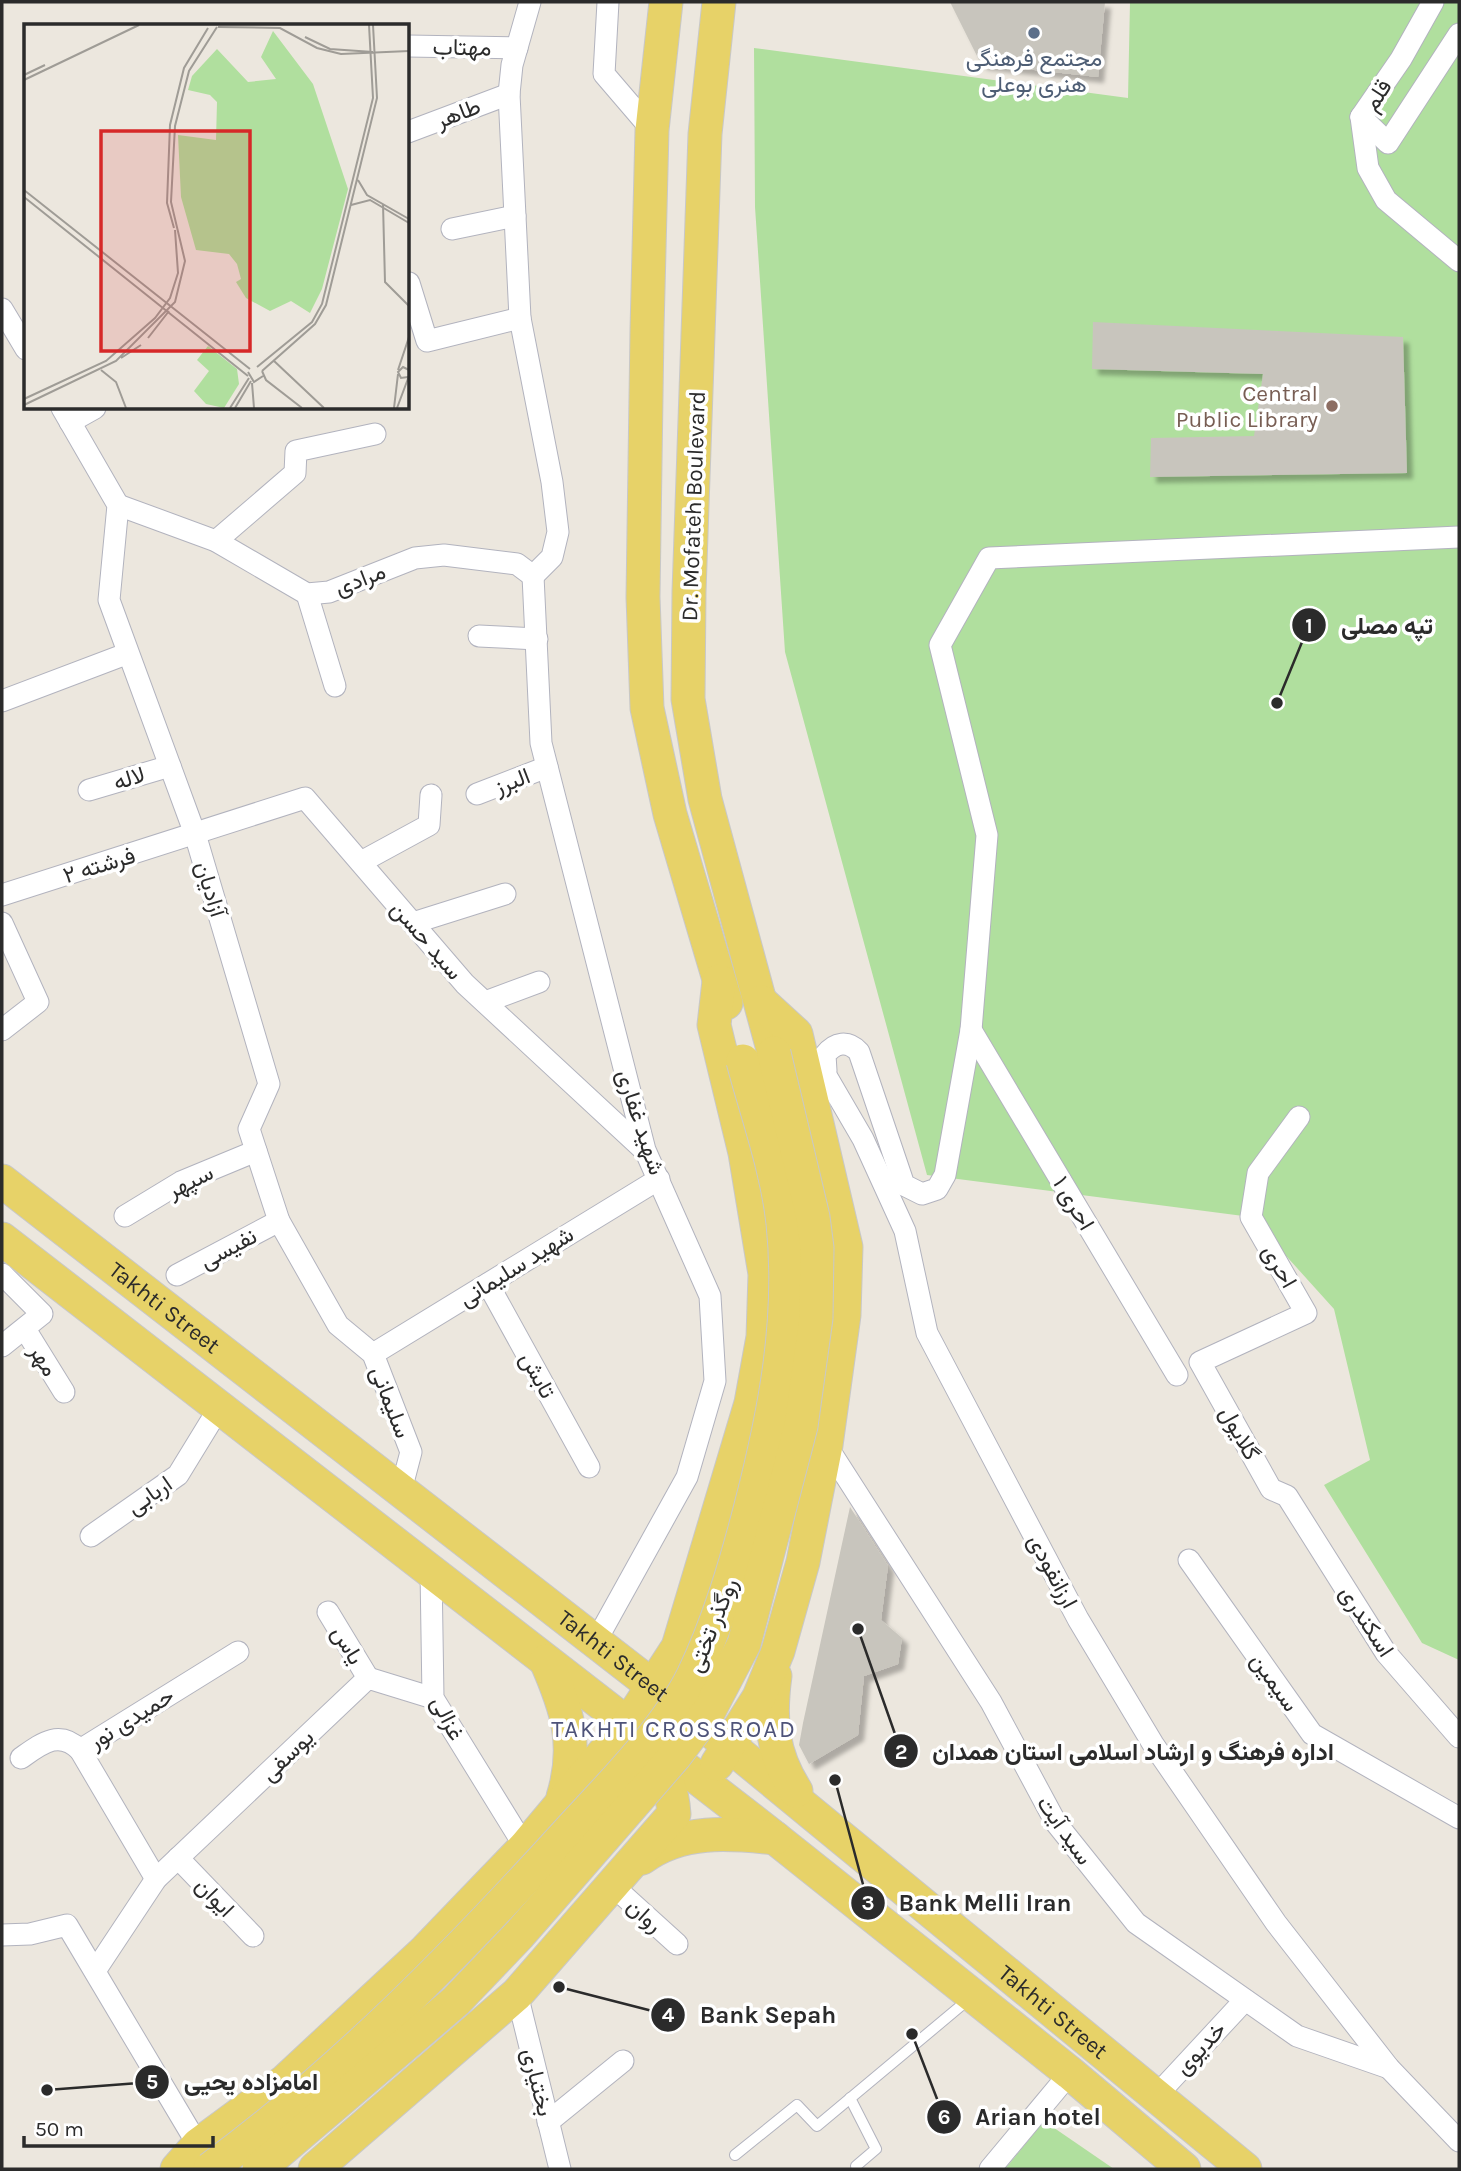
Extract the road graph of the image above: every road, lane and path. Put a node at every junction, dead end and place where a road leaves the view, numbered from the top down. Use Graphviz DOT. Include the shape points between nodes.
graph roads {
  1 [pos="530,2"];
  2 [pos="608,2"];
  3 [pos="666,2"];
  4 [pos="719,2"];
  5 [pos="1433,2"];
  6 [pos="1459,34"];
  7 [pos="410,46"];
  8 [pos="517,48"];
  9 [pos="509,94"];
  10 [pos="1361,117"];
  11 [pos="652,130"];
  12 [pos="410,131"];
  13 [pos="514,216"];
  14 [pos="452,229"];
  15 [pos="1459,261"];
  16 [pos="410,286"];
  17 [pos="10,316"];
  18 [pos="520,318"];
  19 [pos="24,345"];
  20 [pos="87,410"];
  21 [pos="66,415"];
  22 [pos="375,434"];
  23 [pos="118,505"];
  24 [pos="1459,537"];
  25 [pos="216,541"];
  26 [pos="533,576"];
  27 [pos="307,594"];
  28 [pos="479,636"];
  29 [pos="537,639"];
  30 [pos="126,654"];
  31 [pos="335,686"];
  32 [pos="2,701"];
  33 [pos="170,766"];
  34 [pos="547,767"];
  35 [pos="89,790"];
  36 [pos="477,794"];
  37 [pos="431,795"];
  38 [pos="195,835"];
  39 [pos="361,862"];
  40 [pos="505,894"];
  41 [pos="2,895"];
  42 [pos="2,923"];
  43 [pos="413,923"];
  44 [pos="719,981"];
  45 [pos="539,982"];
  46 [pos="485,1002"];
  47 [pos="2,1030"];
  48 [pos="971,1030"];
  49 [pos="771,1050"];
  50 [pos="826,1071"];
  51 [pos="1299,1117"];
  52 [pos="645,1150"];
  53 [pos="256,1151"];
  54 [pos="659,1179"];
  55 [pos="2,1181"];
  56 [pos="125,1216"];
  57 [pos="279,1222"];
  58 [pos="4,1254"];
  59 [pos="177,1275"];
  60 [pos="488,1284"];
  61 [pos="25,1329"];
  62 [pos="2,1346"];
  63 [pos="373,1354"];
  64 [pos="1200,1362"];
  65 [pos="1177,1375"];
  66 [pos="64,1392"];
  67 [pos="219,1408"];
  68 [pos="827,1444"];
  69 [pos="589,1467"];
  70 [pos="401,1490"];
  71 [pos="1287,1496"];
  72 [pos="91,1536"];
  73 [pos="708,1551"];
  74 [pos="1189,1560"];
  75 [pos="431,1571"];
  76 [pos="328,1612"];
  77 [pos="600,1644"];
  78 [pos="678,1647"];
  79 [pos="778,1651"];
  80 [pos="238,1652"];
  81 [pos="546,1661"];
  82 [pos="368,1678"];
  83 [pos="655,1686"];
  84 [pos="759,1697"];
  85 [pos="433,1698"];
  86 [pos="628,1724"];
  87 [pos="1459,1737"];
  88 [pos="730,1746"];
  89 [pos="80,1750"];
  90 [pos="599,1757"];
  91 [pos="21,1758"];
  92 [pos="704,1783"];
  93 [pos="561,1802"];
  94 [pos="807,1808"];
  95 [pos="1459,1818"];
  96 [pos="775,1838"];
  97 [pos="525,1847"];
  98 [pos="178,1858"];
  99 [pos="621,1877"];
  100 [pos="156,1879"];
  101 [pos="2,1935"];
  102 [pos="253,1936"];
  103 [pos="677,1944"];
  104 [pos="94,1970"];
  105 [pos="517,1994"];
  106 [pos="973,1996"];
  107 [pos="1245,2000"];
  108 [pos="623,2061"];
  109 [pos="1389,2068"];
  110 [pos="1070,2073"];
  111 [pos="1156,2096"];
  112 [pos="850,2098"];
  113 [pos="548,2122"];
  114 [pos="1459,2141"];
  115 [pos="735,2155"];
  116 [pos="195,2161"];
  117 [pos="856,2166"];
  118 [pos="259,2169"];
  119 [pos="315,2169"];
  120 [pos="560,2169"];
  121 [pos="990,2169"];
  122 [pos="1184,2169"];
  123 [pos="1245,2169"];
  1 -- 8 [label="street"];
  2 -- 11 [label="street" via="604,74"];
  3 -- 11 [label="main road, Dr. Mofateh Boulevard"];
  4 -- 49 [label="main road, Dr. Mofateh Boulevard" via="705,134 688,699 705,799"];
  5 -- 10 [label="street, قلم"];
  6 -- 10 [label="street, قلم" via="1388,143"];
  7 -- 8 [label="street, مهتاب"];
  8 -- 9 [label="street"];
  9 -- 12 [label="street, طاهر"];
  9 -- 13 [label="street"];
  10 -- 15 [label="street" via="1368,168 1386,200"];
  11 -- 44 [label="main road, Dr. Mofateh Boulevard" via="643,597 647,708 670,814"];
  13 -- 14 [label="street"];
  13 -- 18 [label="street"];
  16 -- 18 [label="street" via="426,341"];
  17 -- 19 [label="street"];
  18 -- 26 [label="street" via="558,532 552,557"];
  20 -- 21 [label="street"];
  21 -- 23 [label="street"];
  22 -- 25 [label="street" via="296,450 295,473"];
  23 -- 25 [label="street, مرادی"];
  23 -- 30 [label="street, آزادیان" via="109,600"];
  24 -- 48 [label="street" via="989,558 940,645 987,835"];
  25 -- 27 [label="street, مرادی"];
  26 -- 27 [label="street, مرادی" via="517,564 443,555 415,558 329,592"];
  26 -- 29 [label="street, شهید غفاری"];
  27 -- 31 [label="street"];
  28 -- 29 [label="street"];
  29 -- 34 [label="street, شهید غفاری" via="537,706"];
  30 -- 32 [label="street"];
  30 -- 33 [label="street, آزادیان"];
  33 -- 35 [label="street, لاله"];
  33 -- 38 [label="street, آزادیان"];
  34 -- 36 [label="street, البرز"];
  34 -- 52 [label="street, شهید غفاری"];
  37 -- 39 [label="street" via="429,825"];
  38 -- 39 [label="street, سید حسن" via="305,797"];
  38 -- 41 [label="street, فرشته ۲"];
  38 -- 53 [label="street, آزادیان" via="269,1084 249,1129"];
  39 -- 43 [label="street, سید حسن"];
  40 -- 43 [label="street"];
  42 -- 47 [label="street" via="38,1002"];
  43 -- 46 [label="street, سید حسن"];
  44 -- 49 [label="main road, Dr. Mofateh Boulevard"];
  44 -- 73 [label="main road" via="714,1025 745,1153 765,1274 763,1337 751,1403"];
  45 -- 46 [label="street"];
  46 -- 52 [label="street, سید حسن"];
  48 -- 50 [label="street" via="945,1175 937,1189 929,1192 916,1193 904,1185 859,1052 846,1043 837,1044 825,1055"];
  48 -- 65 [label="street, احری ۱"];
  49 -- 50 [label="street, ارزانفودی"];
  49 -- 68 [label="main road" via="846,1247 844,1315"];
  49 -- 116 [label="main road, روگذر تختی, bridge" via="775,1179 786,1261 783,1355 770,1432 737,1563 692,1678 617,1778 469,1941 327,2076"];
  49 -- 118 [label="main road, روگذر تختی, bridge" via="813,1217 816,1318 801,1426 744,1644 709,1711 675,1756 519,1935 456,2001"];
  50 -- 109 [label="street, ارزانفودی" via="905,1231 927,1333 1078,1619 1153,1744 1276,1923"];
  51 -- 64 [label="street, احری" via="1258,1173 1251,1217 1306,1313"];
  52 -- 54 [label="street, شهید غفاری"];
  53 -- 56 [label="street, سپهر" via="181,1182"];
  53 -- 57 [label="street, آزادیان"];
  54 -- 60 [label="street, شهید سلیمانی"];
  54 -- 77 [label="street, شهید غفاری" via="710,1296 715,1381 687,1477"];
  55 -- 70 [label="main road, Takhti Street"];
  57 -- 59 [label="street, نفیسی"];
  57 -- 63 [label="street, آزادیان" via="338,1325"];
  58 -- 61 [label="street, مهر" via="42,1314"];
  58 -- 67 [label="main road, Takhti Street"];
  60 -- 63 [label="street, شهید سلیمانی"];
  60 -- 69 [label="street, تابش"];
  61 -- 62 [label="street, مهر"];
  61 -- 66 [label="street, مهر"];
  63 -- 70 [label="street, سلیمانی" via="411,1452"];
  64 -- 71 [label="street, گلایول" via="1271,1489"];
  67 -- 72 [label="street, اربابی" via="178,1475"];
  67 -- 75 [label="main road, Takhti Street"];
  68 -- 79 [label="main road" via="803,1562"];
  68 -- 107 [label="street, سید آیت" via="991,1702 1056,1824 1136,1923"];
  70 -- 77 [label="main road, Takhti Street"];
  71 -- 87 [label="street, اسکندری" via="1386,1653"];
  73 -- 77 [label="main road" via="659,1642 631,1653"];
  73 -- 78 [label="main road"];
  74 -- 95 [label="street, سیمین" via="1312,1734"];
  75 -- 81 [label="main road, Takhti Street"];
  75 -- 85 [label="street, غزالی"];
  76 -- 82 [label="street, یاس"];
  77 -- 83 [label="main road, Takhti Street"];
  78 -- 83 [label="main road"];
  78 -- 84 [label="main road" via="684,1675 698,1694 720,1703"];
  79 -- 84 [label="main road"];
  79 -- 94 [label="main road" via="772,1738 781,1767"];
  80 -- 89 [label="street, حمیدی نور"];
  81 -- 86 [label="main road, Takhti Street"];
  81 -- 93 [label="main road" via="561,1695 572,1748"];
  82 -- 85 [label="street"];
  82 -- 98 [label="street, یوسفی"];
  83 -- 86 [label="main road"];
  83 -- 88 [label="main road, Takhti Street"];
  84 -- 88 [label="main road"];
  85 -- 97 [label="street, غزالی"];
  86 -- 90 [label="main road"];
  86 -- 92 [label="main road, Takhti Street"];
  88 -- 92 [label="main road"];
  88 -- 94 [label="main road, Takhti Street"];
  89 -- 91 [label="street" via="59,1738"];
  89 -- 100 [label="street, حمیدی نور"];
  90 -- 93 [label="main road"];
  90 -- 99 [label="main road" via="618,1754 650,1763 665,1775 673,1794 674,1814"];
  92 -- 96 [label="main road, Takhti Street"];
  93 -- 97 [label="main road"];
  94 -- 111 [label="main road, Takhti Street"];
  96 -- 99 [label="main road" via="733,1834 688,1837 649,1853"];
  96 -- 106 [label="main road, Takhti Street"];
  97 -- 116 [label="main road" via="426,1950"];
  98 -- 100 [label="street, یوسفی"];
  98 -- 102 [label="street, ایوان"];
  99 -- 103 [label="street, روان"];
  99 -- 105 [label="main road"];
  100 -- 104 [label="street, یوسفی"];
  101 -- 104 [label="street" via="68,1925"];
  104 -- 116 [label="street"];
  105 -- 113 [label="street, بختیاری"];
  105 -- 119 [label="main road"];
  106 -- 110 [label="main road, Takhti Street"];
  106 -- 112 [label="lane"];
  107 -- 109 [label="street, سید آیت" via="1297,2036"];
  107 -- 111 [label="street, خدیوی"];
  108 -- 113 [label="street"];
  109 -- 114 [label="street, ارزانفودی"];
  110 -- 121 [label="street"];
  110 -- 122 [label="main road, Takhti Street"];
  111 -- 123 [label="main road, Takhti Street"];
  112 -- 115 [label="lane" via="817,2126 797,2105"];
  112 -- 117 [label="lane" via="876,2149"];
  113 -- 120 [label="street, بختیاری"];
}
